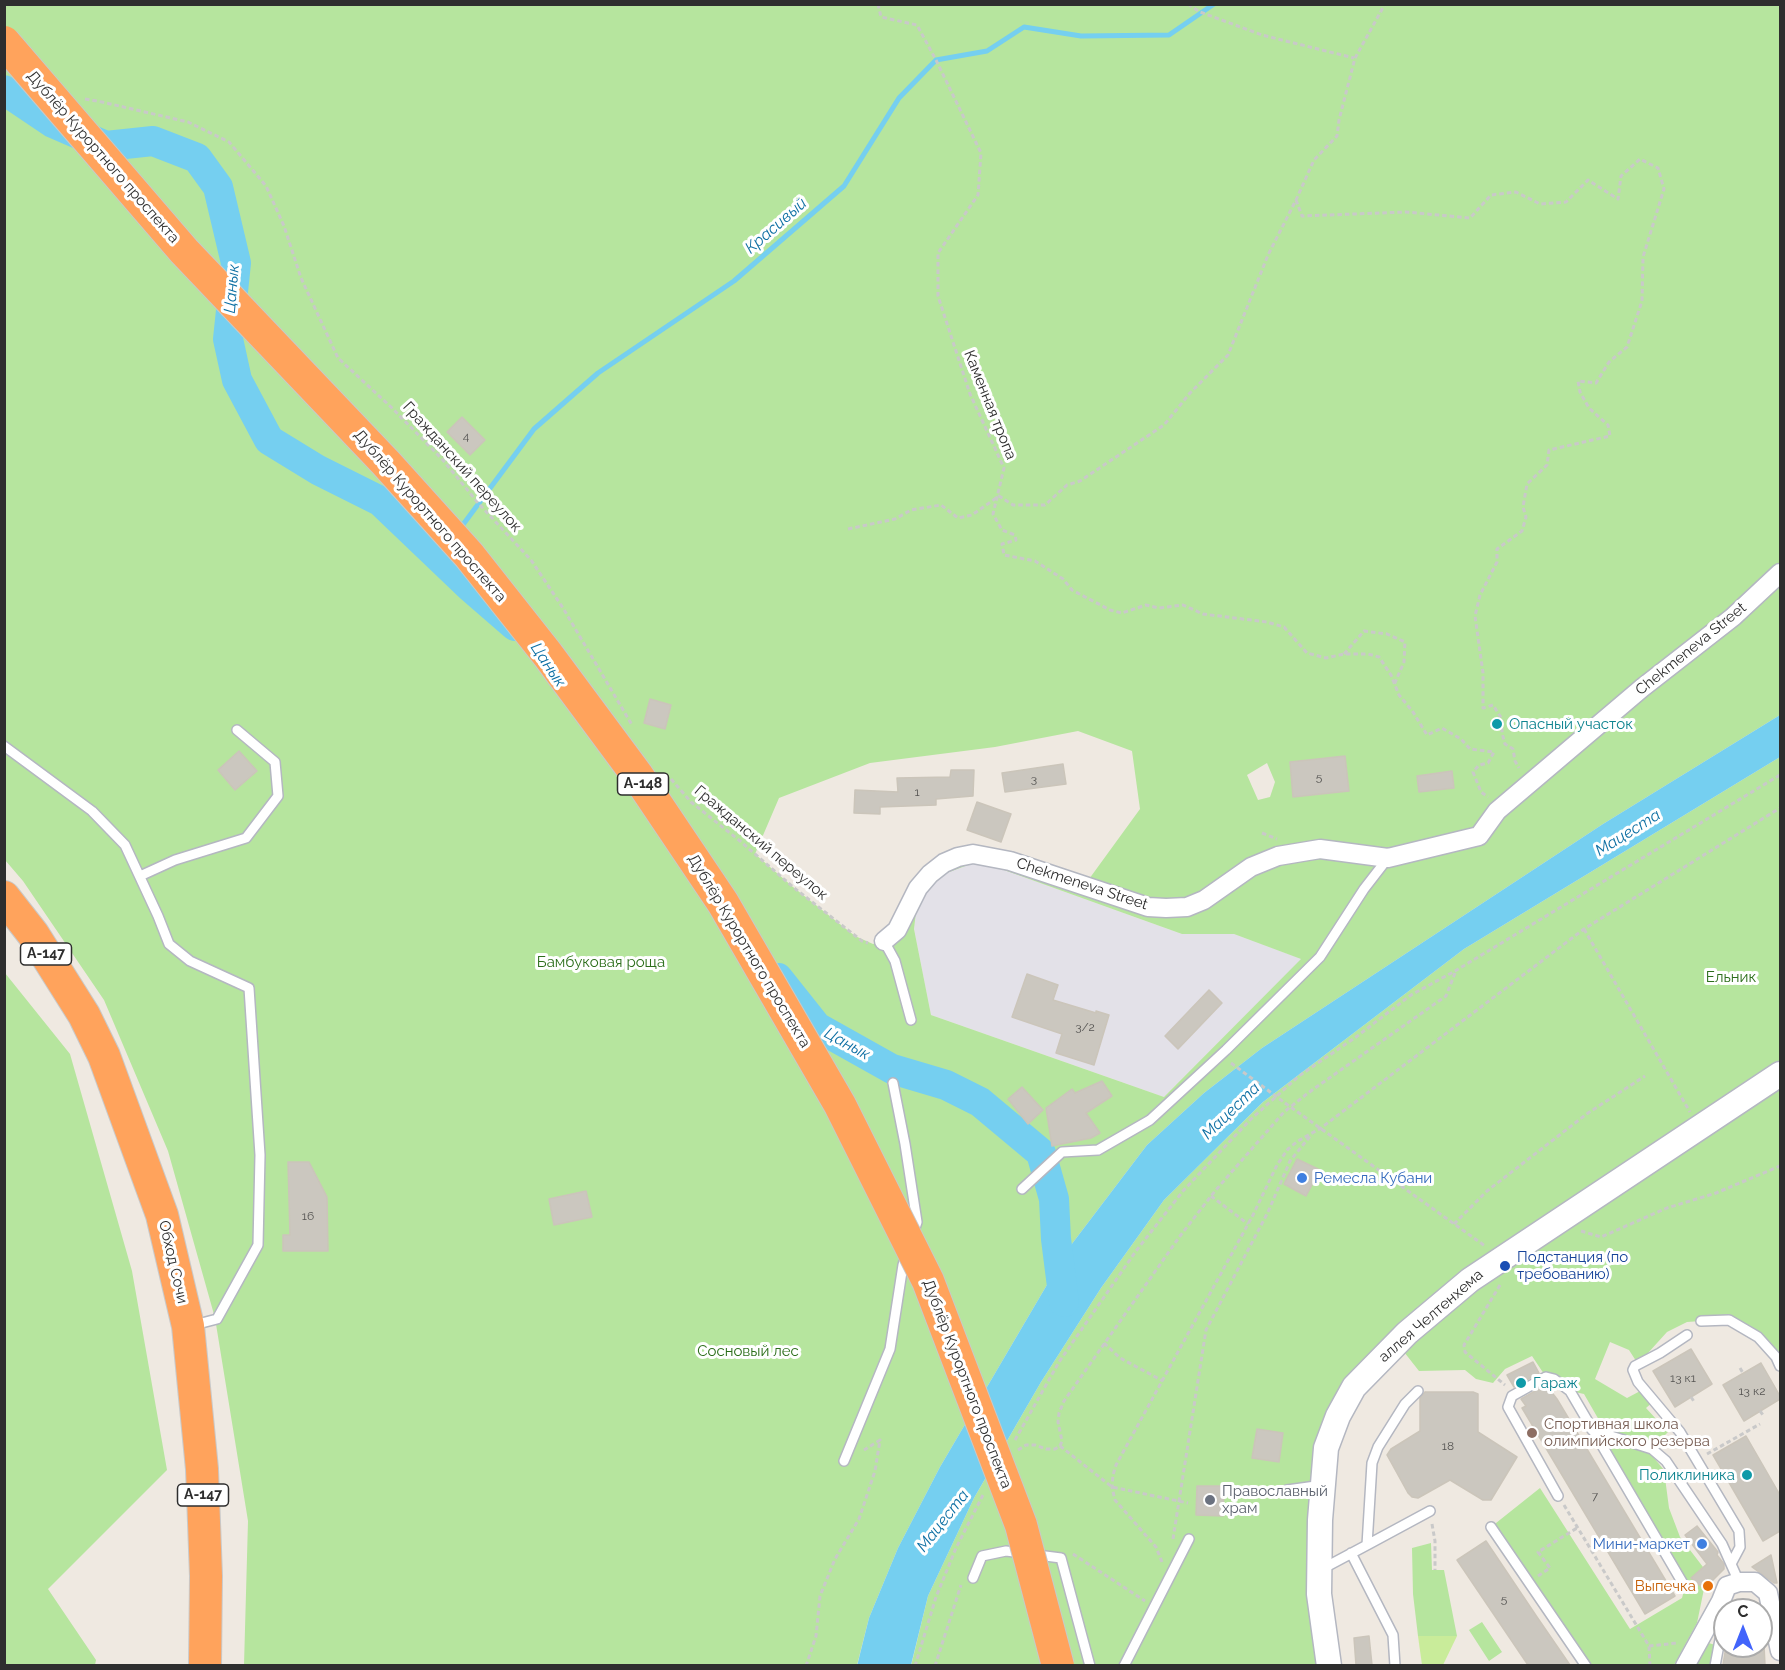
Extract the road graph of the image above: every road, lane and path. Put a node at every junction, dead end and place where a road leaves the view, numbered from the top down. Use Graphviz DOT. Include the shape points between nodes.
graph roads {
  1 [pos="878,4"];
  2 [pos="1188,4"];
  3 [pos="1385,4"];
  4 [pos="4,42"];
  5 [pos="1354,58"];
  6 [pos="82,99"];
  7 [pos="1296,200"];
  8 [pos="999,496"];
  9 [pos="848,529"];
  10 [pos="1780,573"];
  11 [pos="1344,654"];
  12 [pos="1394,685"];
  13 [pos="633,727"];
  14 [pos="237,730"];
  15 [pos="4,746"];
  16 [pos="1780,775"];
  17 [pos="667,776"];
  18 [pos="1530,784"];
  19 [pos="1780,808"];
  20 [pos="1497,811"];
  21 [pos="1388,858"];
  22 [pos="140,876"];
  23 [pos="4,897"];
  24 [pos="1584,929"];
  25 [pos="884,941"];
  26 [pos="1455,971"];
  27 [pos="911,1020"];
  28 [pos="1231,1063"];
  29 [pos="1780,1074"];
  30 [pos="1646,1076"];
  31 [pos="893,1083"];
  32 [pos="1291,1107"];
  33 [pos="1694,1117"];
  34 [pos="1321,1128"];
  35 [pos="1313,1132"];
  36 [pos="1780,1166"];
  37 [pos="1022,1189"];
  38 [pos="1211,1196"];
  39 [pos="1248,1224"];
  40 [pos="1454,1224"];
  41 [pos="1601,1238"];
  42 [pos="1479,1242"];
  43 [pos="1502,1280"];
  44 [pos="1701,1321"];
  45 [pos="188,1326"];
  46 [pos="1687,1335"];
  47 [pos="1104,1343"];
  48 [pos="1780,1366"];
  49 [pos="1740,1368"];
  50 [pos="1743,1374"];
  51 [pos="1163,1381"];
  52 [pos="1507,1387"];
  53 [pos="1418,1391"];
  54 [pos="1691,1397"];
  55 [pos="1695,1403"];
  56 [pos="1760,1424"];
  57 [pos="1592,1430"];
  58 [pos="1015,1440"];
  59 [pos="1060,1446"];
  60 [pos="1017,1451"];
  61 [pos="844,1461"];
  62 [pos="1697,1461"];
  63 [pos="1323,1485"];
  64 [pos="1112,1487"];
  65 [pos="1287,1490"];
  66 [pos="986,1492"];
  67 [pos="1558,1496"];
  68 [pos="1180,1501"];
  69 [pos="1188,1503"];
  70 [pos="1430,1511"];
  71 [pos="1491,1527"];
  72 [pos="1577,1527"];
  73 [pos="1189,1539"];
  74 [pos="1173,1543"];
  75 [pos="1367,1545"];
  76 [pos="1064,1551"];
  77 [pos="1351,1553"];
  78 [pos="1731,1564"];
  79 [pos="1319,1570"];
  80 [pos="1435,1570"];
  81 [pos="1162,1572"];
  82 [pos="968,1577"];
  83 [pos="1739,1581"];
  84 [pos="1529,1582"];
  85 [pos="1685,1587"];
  86 [pos="1722,1598"];
  87 [pos="1149,1604"];
  88 [pos="1713,1616"];
  89 [pos="1699,1642"];
  90 [pos="1648,1646"];
  91 [pos="1780,1651"];
  92 [pos="205,1665"];
  93 [pos="806,1665"];
  94 [pos="915,1665"];
  95 [pos="935,1665"];
  96 [pos="1058,1665"];
  97 [pos="1090,1665"];
  98 [pos="1124,1665"];
  99 [pos="1329,1665"];
  100 [pos="1395,1665"];
  101 [pos="1586,1665"];
  102 [pos="1650,1665"];
  103 [pos="1685,1665"];
  1 -- 8 [label="path, Каменная тропа" via="881,16 917,25 981,153 978,195 938,253 938,296 970,394 1004,468"];
  2 -- 5 [label="path" via="1262,35"];
  3 -- 5 [label="path"];
  4 -- 96 [label="highway, Дублёр Курортного проспекта / А-148, bridge" via="184,251 469,555 637,775 723,903 840,1105 928,1281 1021,1525"];
  5 -- 7 [label="path" via="1337,136 1314,160"];
  6 -- 13 [label="path, Гражданский переулок" via="188,122 228,141 266,186 301,278 338,358 442,459 531,560"];
  7 -- 8 [label="path" via="1268,255 1228,355 1164,425 1080,481 1067,485 1045,506 1013,506"];
  7 -- 18 [label="path" via="1302,216 1406,212 1470,218 1491,195 1516,192 1540,204 1566,202 1588,180 1618,199 1621,176 1640,159 1658,168 1664,189 1643,257 1642,301 1627,347 1610,362 1596,383 1578,381 1589,408 1608,425 1610,436 1549,450 1546,465 1527,484 1523,507 1527,517 1522,531 1497,549 1497,562 1480,595 1475,616 1484,708 1493,705 1502,719 1504,744 1514,749 1515,761"];
  8 -- 9 [label="path" via="965,517 958,518 941,505"];
  8 -- 11 [label="path, Каменная тропа" via="993,514 1002,530 1015,535 1016,540 1002,544 1004,555 1035,561 1063,579 1072,590 1110,610 1122,613 1146,605 1183,605 1203,614 1284,627 1307,653 1326,658"];
  10 -- 18 [label="street, Chekmeneva Street" via="1733,617"];
  11 -- 12 [label="path, Каменная тропа" via="1379,657"];
  11 -- 12 [label="path" via="1364,631 1387,634 1405,642 1404,662"];
  12 -- 20 [label="path, Каменная тропа" via="1427,735 1442,728 1470,748 1494,752 1488,763 1473,772 1480,792"];
  14 -- 22 [label="lane" via="276,762 278,796 246,838 174,860"];
  15 -- 22 [label="lane" via="92,811 125,845"];
  16 -- 26 [label="path"];
  17 -- 25 [label="path, Гражданский переулок" via="691,802 862,942"];
  18 -- 20 [label="street, Chekmeneva Street"];
  19 -- 24 [label="path"];
  20 -- 21 [label="street, Chekmeneva Street" via="1479,836"];
  21 -- 25 [label="street, Chekmeneva Street" via="1320,849 1278,856 1251,867 1204,900 1187,907 1166,908 1148,907 1010,861 973,854 944,863 930,874 918,888 897,930"];
  21 -- 37 [label="lane" via="1320,957 1150,1120 1098,1149 1062,1152"];
  22 -- 45 [label="lane" via="169,944 190,961 249,988 260,1155 258,1245 217,1319"];
  23 -- 45 [label="highway, Обход Сочи / А-147" via="33,934 84,1015 104,1056 162,1215"];
  24 -- 33 [label="path"];
  24 -- 34 [label="path"];
  25 -- 27 [label="lane" via="895,961"];
  26 -- 32 [label="path" via="1446,996"];
  26 -- 58 [label="path" via="1411,995 1299,1076 1250,1120 1183,1191 1059,1362"];
  28 -- 32 [label="path, bridge"];
  29 -- 63 [label="main road, аллея Челтенхема" via="1470,1280 1407,1333 1354,1388 1338,1416 1326,1448"];
  30 -- 40 [label="path" via="1588,1113 1487,1191"];
  31 -- 61 [label="lane" via="917,1222 903,1265 890,1349"];
  32 -- 34 [label="path"];
  32 -- 38 [label="path"];
  34 -- 35 [label="path"];
  34 -- 40 [label="path"];
  35 -- 39 [label="path" via="1288,1149"];
  35 -- 68 [label="path" via="1290,1161 1206,1330"];
  36 -- 41 [label="path" via="1716,1193 1667,1208"];
  38 -- 39 [label="path"];
  38 -- 47 [label="path"];
  39 -- 51 [label="path"];
  40 -- 42 [label="path"];
  43 -- 52 [label="path" via="1464,1345 1466,1352"];
  44 -- 48 [label="lane" via="1729,1320 1758,1337"];
  45 -- 92 [label="highway, Обход Сочи / А-147" via="202,1468"];
  46 -- 62 [label="lane" via="1635,1365 1633,1370"];
  47 -- 51 [label="path" via="1120,1358"];
  47 -- 59 [label="path" via="1064,1401 1058,1422"];
  49 -- 50 [label="path"];
  51 -- 64 [label="path" via="1116,1465"];
  53 -- 75 [label="lane" via="1405,1404 1372,1463"];
  54 -- 55 [label="path"];
  56 -- 62 [label="path"];
  57 -- 67 [label="lane" via="1570,1391 1554,1379 1545,1377 1512,1396 1508,1407 1512,1417"];
  57 -- 78 [label="lane" via="1652,1449 1666,1461 1722,1544"];
  57 -- 85 [label="lane"];
  59 -- 60 [label="path" via="1046,1449 1026,1445"];
  59 -- 64 [label="path"];
  61 -- 93 [label="path" via="880,1440 860,1519 835,1559 820,1596 816,1636"];
  62 -- 78 [label="lane" via="1739,1532 1740,1547"];
  63 -- 65 [label="lane"];
  63 -- 79 [label="main road, аллея Челтенхема"];
  64 -- 68 [label="path"];
  64 -- 81 [label="path" via="1115,1500 1156,1547"];
  66 -- 94 [label="path" via="956,1548"];
  67 -- 72 [label="path"];
  68 -- 69 [label="path"];
  68 -- 74 [label="path"];
  70 -- 75 [label="lane"];
  70 -- 80 [label="path"];
  71 -- 84 [label="lane"];
  72 -- 84 [label="path" via="1539,1552 1550,1568"];
  72 -- 90 [label="path"];
  73 -- 98 [label="lane"];
  75 -- 77 [label="lane"];
  76 -- 87 [label="path"];
  77 -- 79 [label="lane"];
  77 -- 100 [label="lane" via="1393,1635"];
  78 -- 83 [label="lane"];
  79 -- 99 [label="main road, аллея Челтенхема"];
  82 -- 95 [label="path"];
  82 -- 97 [label="lane" via="982,1556 1006,1551 1061,1558"];
  83 -- 86 [label="street" via="1727,1586"];
  83 -- 91 [label="street" via="1755,1582 1768,1593"];
  84 -- 101 [label="lane"];
  88 -- 89 [label="street"];
  89 -- 90 [label="path"];
  89 -- 103 [label="street"];
  90 -- 102 [label="path"];
}
